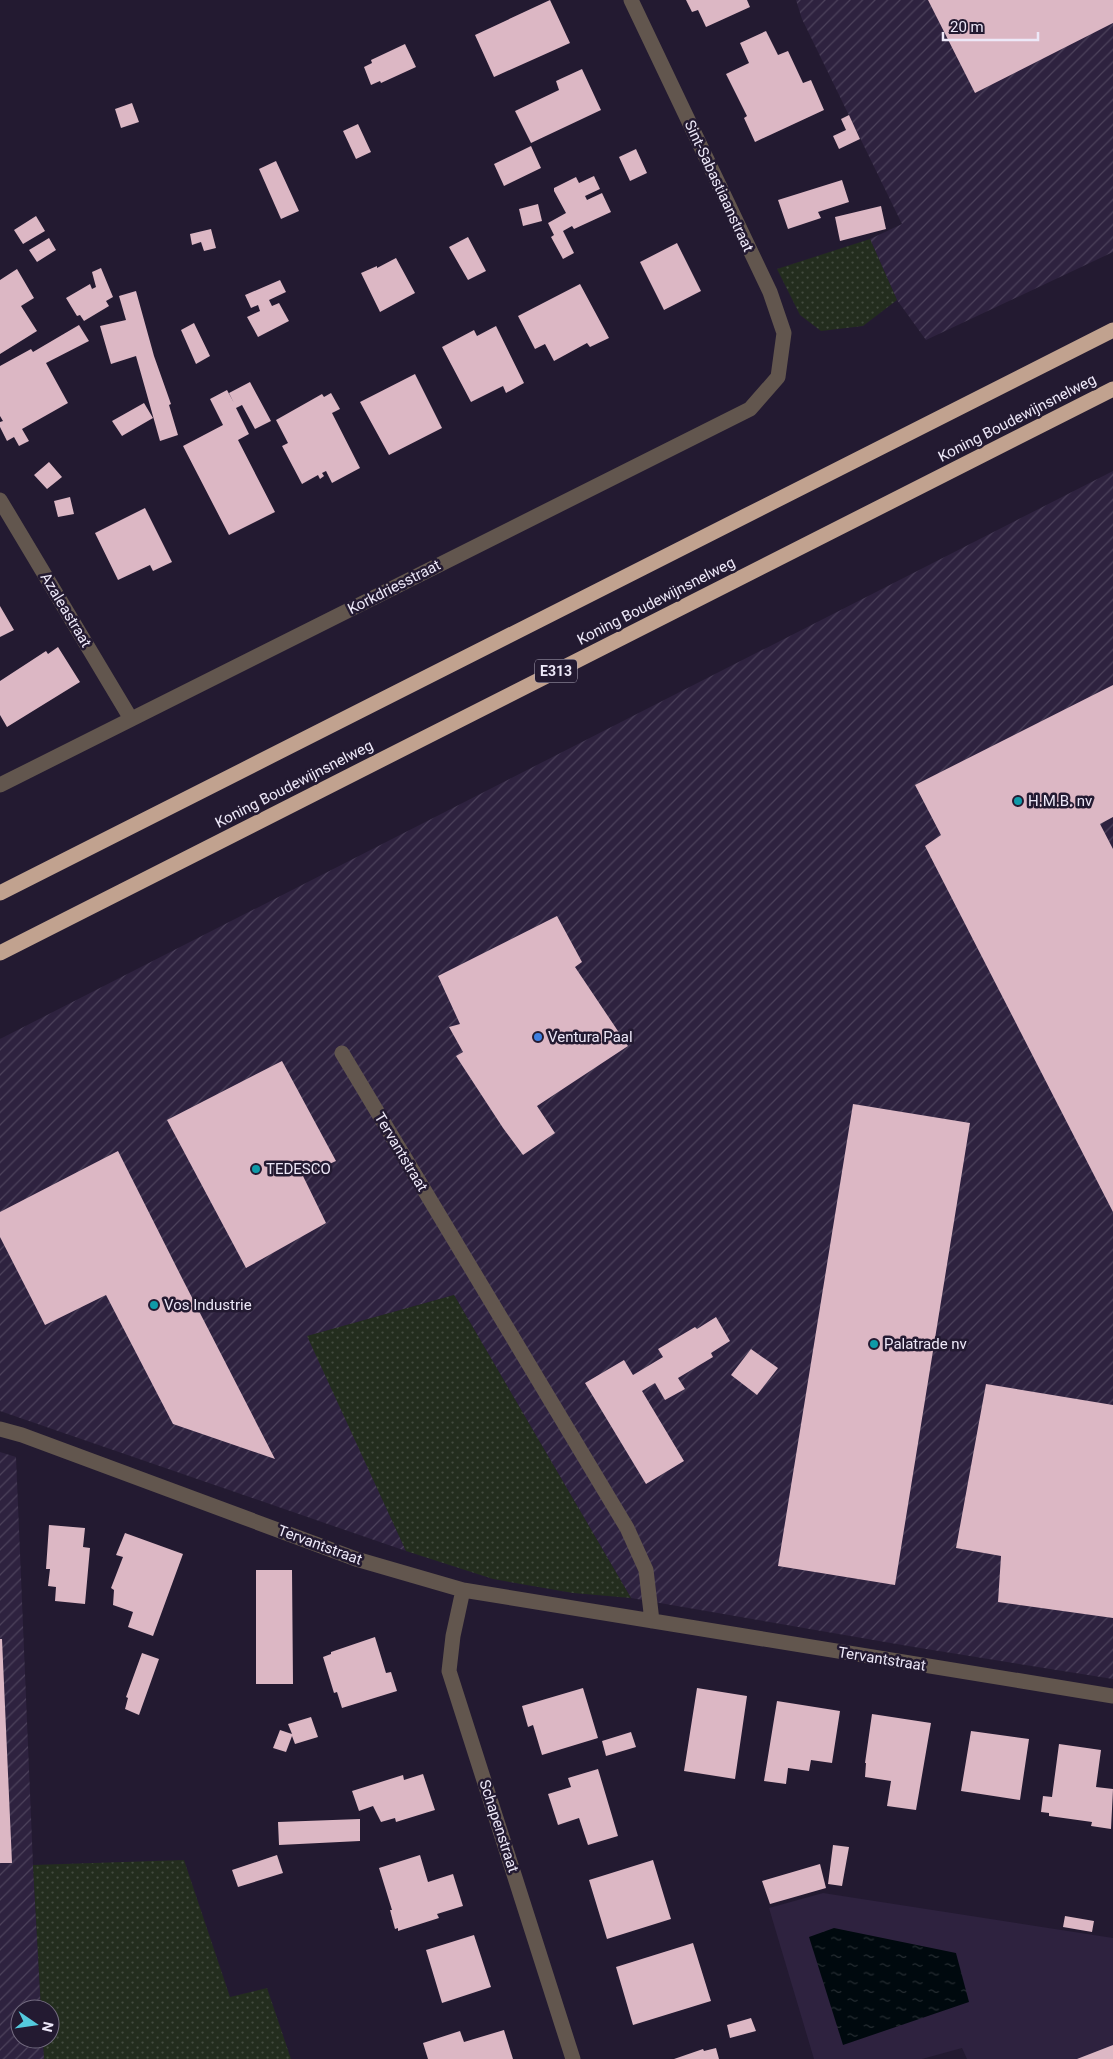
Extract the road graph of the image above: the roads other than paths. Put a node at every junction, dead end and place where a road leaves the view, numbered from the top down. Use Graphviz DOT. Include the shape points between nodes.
graph roads {
  1 [pos="631,0"];
  2 [pos="1113,330"];
  3 [pos="778,377"];
  4 [pos="1113,389"];
  5 [pos="0,500"];
  6 [pos="131,719"];
  7 [pos="0,785"];
  8 [pos="0,893"];
  9 [pos="0,952"];
  10 [pos="342,1053"];
  11 [pos="0,1429"];
  12 [pos="463,1590"];
  13 [pos="652,1621"];
  14 [pos="1113,1696"];
  15 [pos="573,2059"];
  1 -- 3 [label="street, Sint-Sabastiaanstraat" via="770,292 784,333"];
  2 -- 8 [label="highway"];
  3 -- 6 [label="street, Korkdriesstraat" via="750,409"];
  4 -- 9 [label="highway, Koning Boudewijnsnelweg / E313"];
  5 -- 6 [label="street, Azaleastraat"];
  6 -- 7 [label="street, Korkdriesstraat"];
  10 -- 13 [label="street, Tervantstraat" via="627,1528 646,1570"];
  11 -- 12 [label="street, Tervantstraat" via="356,1559"];
  12 -- 13 [label="street, Tervantstraat"];
  12 -- 15 [label="street, Schapenstraat" via="449,1671"];
  13 -- 14 [label="street, Tervantstraat"];
}
